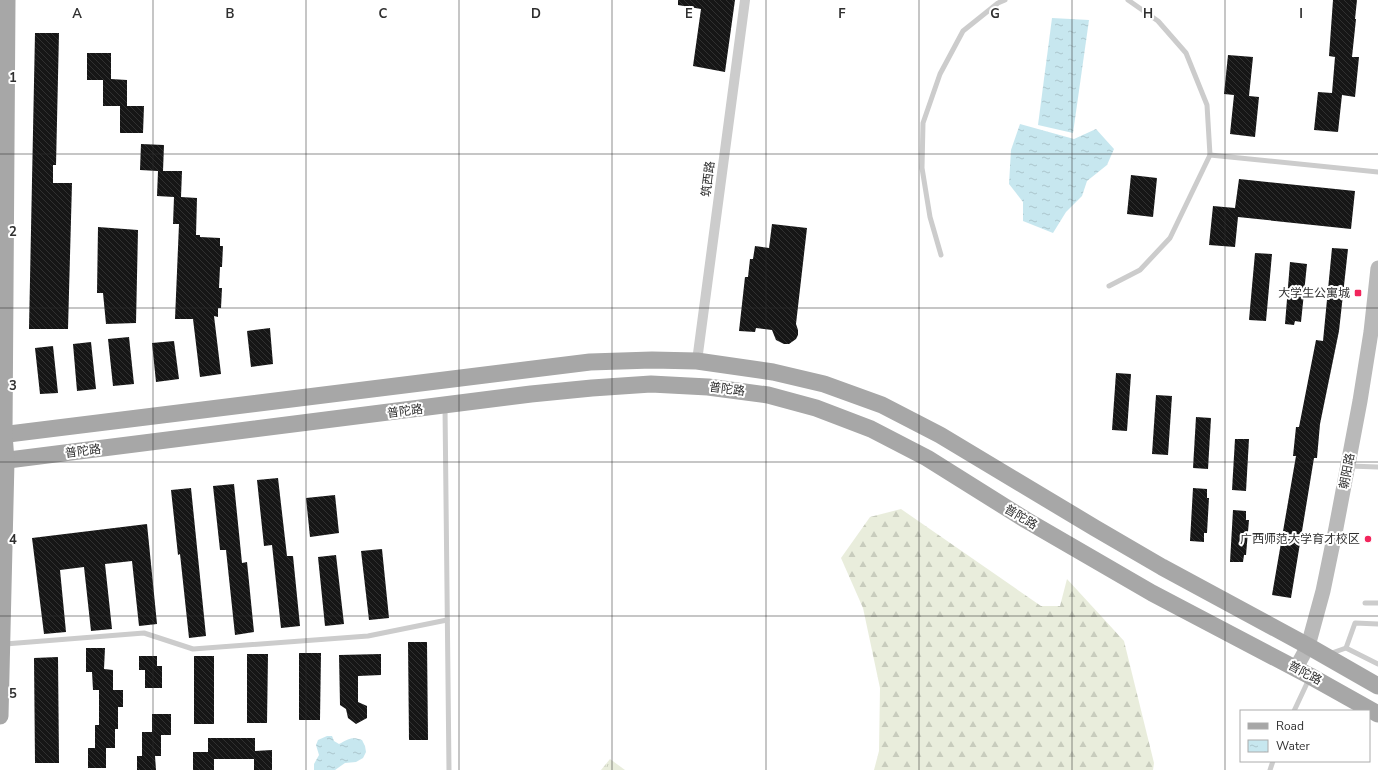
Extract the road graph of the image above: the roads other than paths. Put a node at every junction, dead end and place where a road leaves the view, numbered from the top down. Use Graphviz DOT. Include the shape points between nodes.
graph roads {
  1 [pos="7,0"];
  2 [pos="745,0"];
  3 [pos="1005,0"];
  4 [pos="1128,0"];
  5 [pos="1210,155"];
  6 [pos="1378,172"];
  7 [pos="941,255"];
  8 [pos="1378,268"];
  9 [pos="1109,286"];
  10 [pos="697,361"];
  11 [pos="445,406"];
  12 [pos="2,435"];
  13 [pos="3,461"];
  14 [pos="1348,466"];
  15 [pos="1378,467"];
  16 [pos="1365,603"];
  17 [pos="1378,603"];
  18 [pos="447,620"];
  19 [pos="1378,624"];
  20 [pos="2,645"];
  21 [pos="1308,646"];
  22 [pos="1346,648"];
  23 [pos="1325,656"];
  24 [pos="1378,664"];
  25 [pos="1303,672"];
  26 [pos="1378,686"];
  27 [pos="1294,710"];
  28 [pos="1378,714"];
  29 [pos="0,716"];
  30 [pos="449,770"];
  1 -- 12 [label="main road"];
  2 -- 10 [label="street, 筑西路"];
  3 -- 7 [label="lane" via="963,31 940,74 923,123 922,168 930,216"];
  4 -- 5 [label="lane" via="1158,21 1186,53 1207,105"];
  5 -- 6 [label="lane"];
  5 -- 9 [label="lane" via="1170,238 1140,270"];
  8 -- 14 [label="street, 朝阳路" via="1371,332"];
  10 -- 12 [label="main road, 普陀路" via="590,362"];
  10 -- 21 [label="main road, 普陀路" via="773,372 824,384 882,405 940,435 1162,567"];
  11 -- 13 [label="main road, 普陀路"];
  11 -- 18 [label="lane"];
  11 -- 25 [label="main road, 普陀路" via="531,394 652,384 708,386 768,395 816,408 871,429 927,458 1107,568"];
  12 -- 13 [label="main road"];
  13 -- 20 [label="main road"];
  14 -- 15 [label="lane"];
  14 -- 21 [label="street, 朝阳路" via="1323,591"];
  16 -- 17 [label="lane"];
  18 -- 20 [label="lane" via="368,636 193,649 144,633"];
  18 -- 30 [label="lane"];
  19 -- 22 [label="lane" via="1355,623"];
  20 -- 29 [label="main road"];
  21 -- 23 [label="main road, 普陀路"];
  21 -- 25 [label="street, 朝阳路"];
  22 -- 23 [label="lane"];
  22 -- 24 [label="lane"];
  23 -- 26 [label="main road, 普陀路"];
  25 -- 27 [label="lane"];
  25 -- 28 [label="main road, 普陀路"];
}
